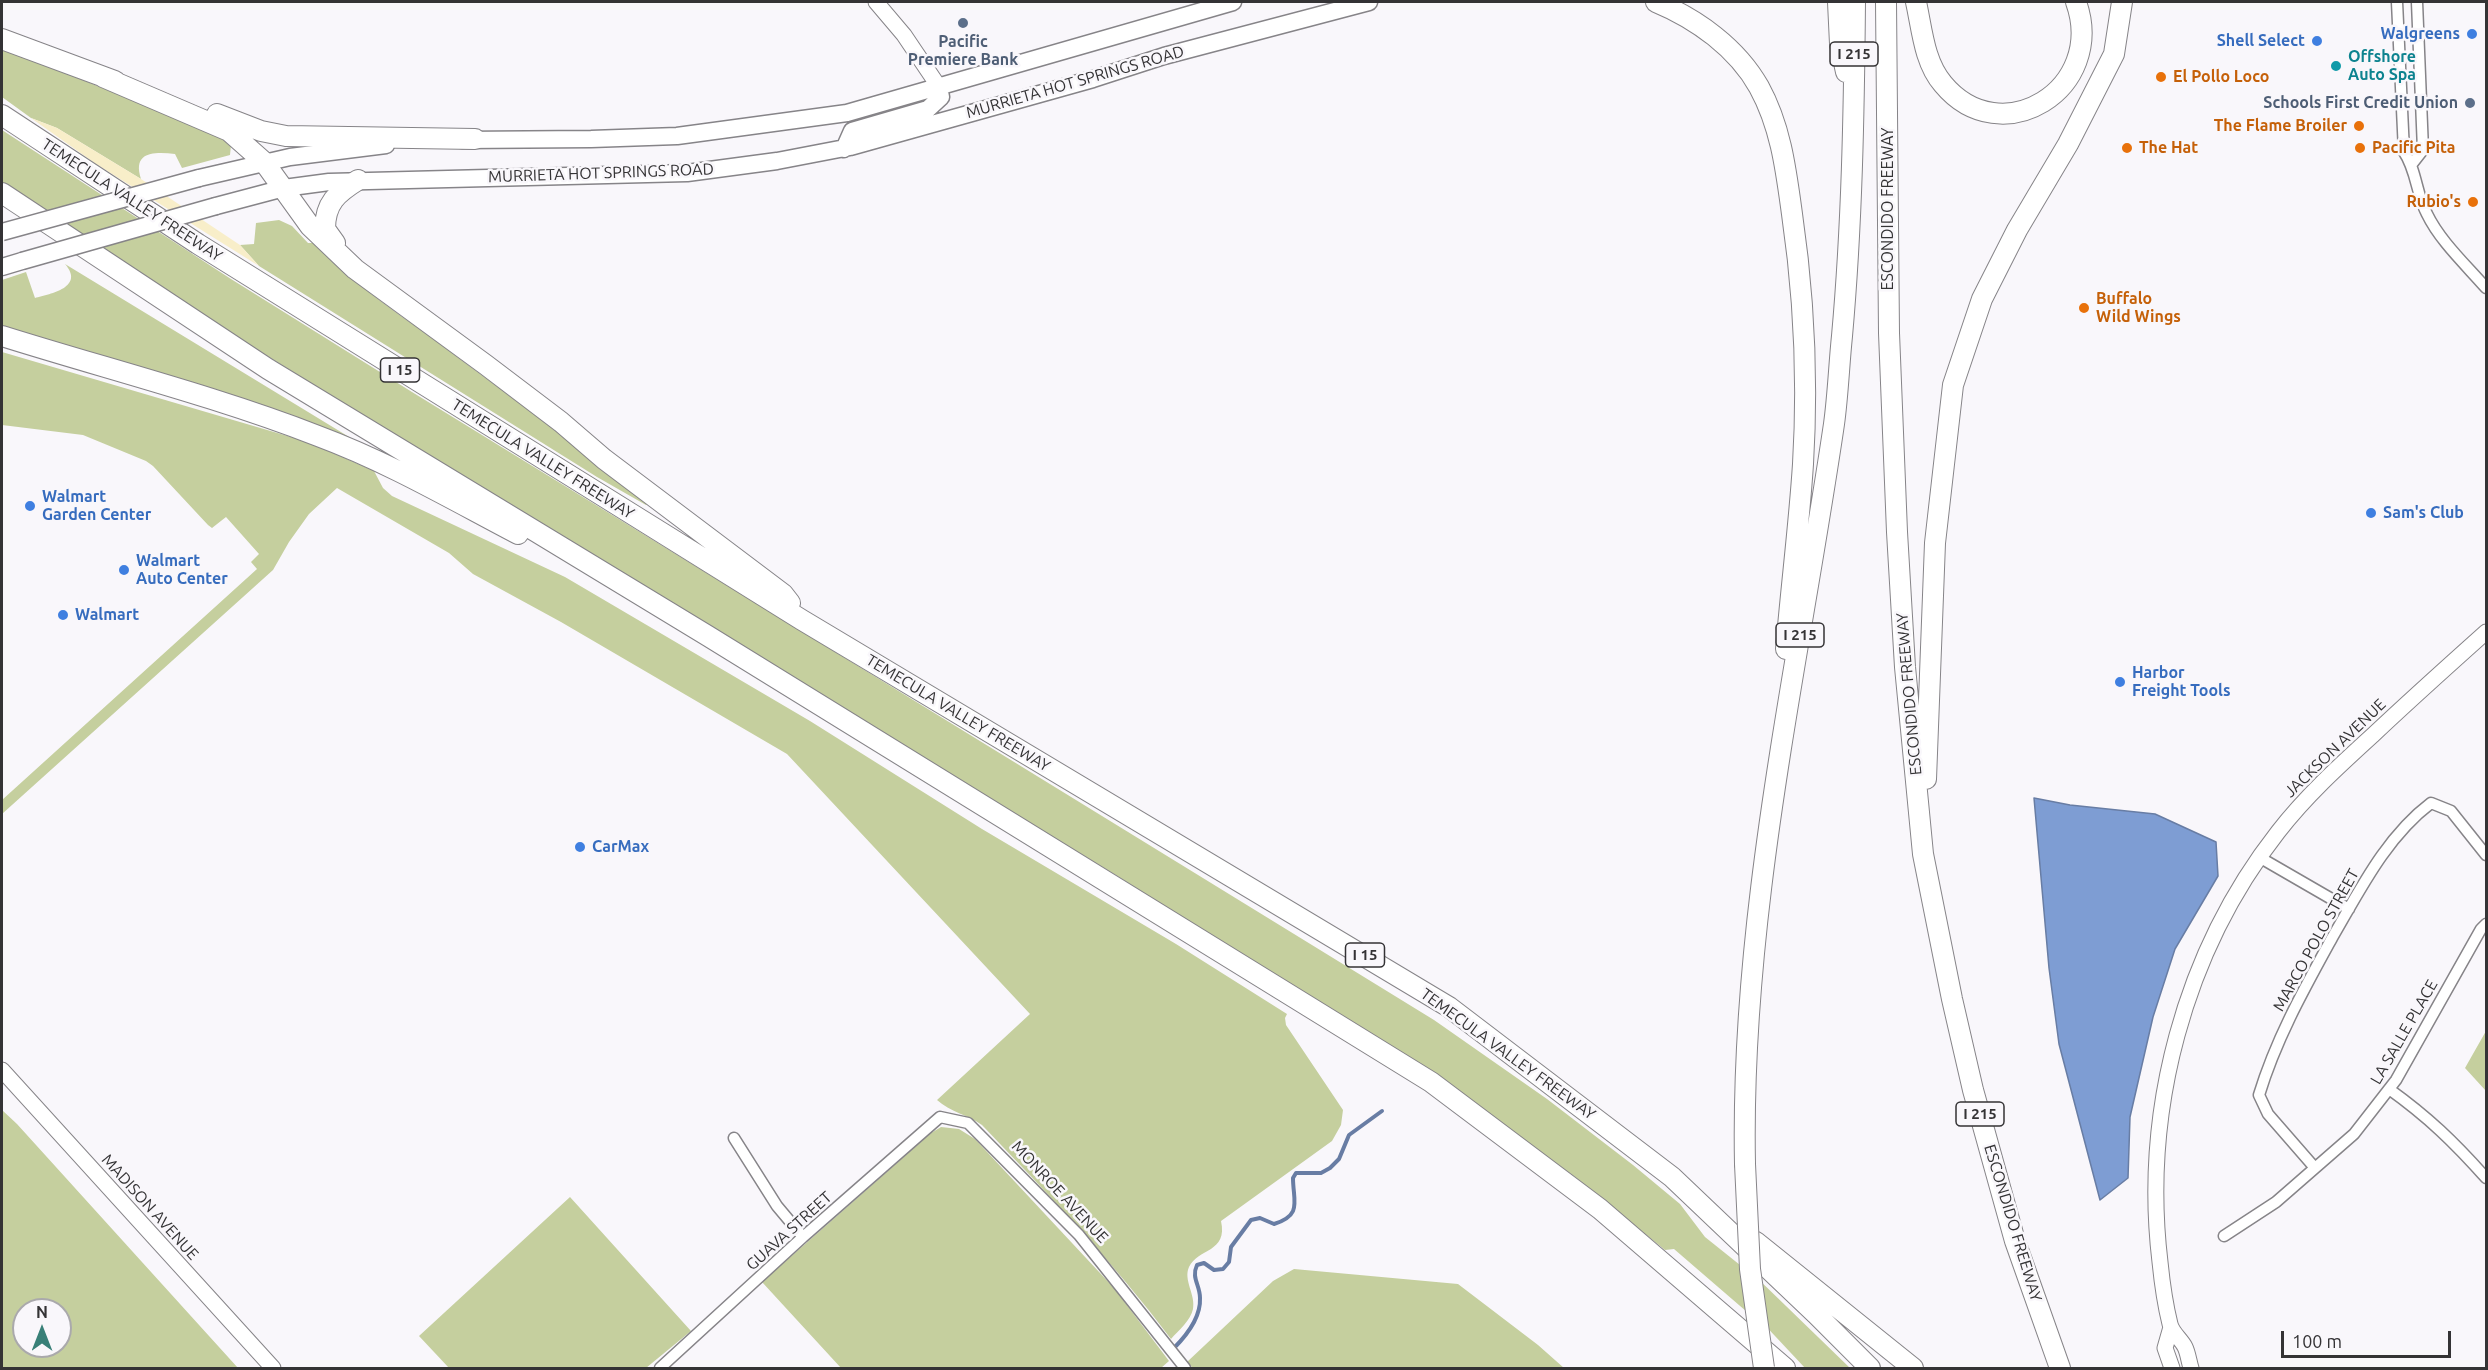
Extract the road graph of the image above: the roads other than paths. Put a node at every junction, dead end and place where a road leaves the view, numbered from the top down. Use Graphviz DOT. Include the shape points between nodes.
graph roads {
  1 [pos="876,2"];
  2 [pos="1233,2"];
  3 [pos="1370,2"];
  4 [pos="1656,2"];
  5 [pos="1838,2"];
  6 [pos="1855,2"];
  7 [pos="1887,2"];
  8 [pos="1916,2"];
  9 [pos="2076,2"];
  10 [pos="2122,2"];
  11 [pos="2397,2"];
  12 [pos="2417,2"];
  13 [pos="1346,4"];
  14 [pos="2,39"];
  15 [pos="103,77"];
  16 [pos="939,87"];
  17 [pos="1854,107"];
  18 [pos="2,115"];
  19 [pos="474,139"];
  20 [pos="844,149"];
  21 [pos="264,162"];
  22 [pos="2412,164"];
  23 [pos="358,180"];
  24 [pos="284,188"];
  25 [pos="2,193"];
  26 [pos="2,209"];
  27 [pos="2,232"];
  28 [pos="2,267"];
  29 [pos="355,269"];
  30 [pos="2487,288"];
  31 [pos="2,336"];
  32 [pos="268,369"];
  33 [pos="802,620"];
  34 [pos="2487,632"];
  35 [pos="708,636"];
  36 [pos="1772,814"];
  37 [pos="1923,854"];
  38 [pos="2487,855"];
  39 [pos="2259,857"];
  40 [pos="2349,909"];
  41 [pos="2487,924"];
  42 [pos="2,1070"];
  43 [pos="2389,1089"];
  44 [pos="940,1117"];
  45 [pos="734,1138"];
  46 [pos="2315,1168"];
  47 [pos="1672,1177"];
  48 [pos="2487,1178"];
  49 [pos="2224,1236"];
  50 [pos="803,1237"];
  51 [pos="2170,1327"];
  52 [pos="273,1368"];
  53 [pos="660,1368"];
  54 [pos="1185,1368"];
  55 [pos="1764,1368"];
  56 [pos="1785,1368"];
  57 [pos="1870,1368"];
  58 [pos="1913,1368"];
  59 [pos="2060,1368"];
  60 [pos="2172,1368"];
  61 [pos="2191,1368"];
  1 -- 16 [label="main road"];
  2 -- 16 [label="main road, MURRIETA HOT SPRINGS ROAD"];
  3 -- 13 [label="main road, MURRIETA HOT SPRINGS ROAD"];
  4 -- 36 [label="highway" via="1680,11 1710,31 1748,71 1775,120 1785,163 1797,250 1803,349 1803,461"];
  5 -- 17 [label="highway" via="1840,44"];
  6 -- 17 [label="highway, I 215"];
  7 -- 37 [label="highway, ESCONDIDO FREEWAY / I 215" via="1889,333 1897,532"];
  8 -- 9 [label="highway" via="1927,52 1942,84 1976,109 2002,112 2031,108 2054,95 2067,81 2082,44"];
  10 -- 37 [label="highway" via="2114,54 1982,299 1953,385 1935,543"];
  11 -- 22 [label="street" via="2404,152"];
  12 -- 22 [label="street" via="2423,150"];
  13 -- 20 [label="main road, MURRIETA HOT SPRINGS ROAD"];
  14 -- 15 [label="highway"];
  15 -- 19 [label="highway" via="286,136"];
  15 -- 21 [label="highway" via="229,131"];
  16 -- 19 [label="main road, MURRIETA HOT SPRINGS ROAD" via="847,113 677,136"];
  16 -- 20 [label="main road" via="942,97 928,110 852,131"];
  17 -- 36 [label="highway, I 215" via="1848,268 1834,420"];
  18 -- 33 [label="highway, TEMECULA VALLEY FREEWAY / I 15" via="208,251"];
  19 -- 21 [label="main road, MURRIETA HOT SPRINGS ROAD" via="334,150"];
  20 -- 23 [label="main road, MURRIETA HOT SPRINGS ROAD" via="687,173"];
  21 -- 24 [label="highway"];
  21 -- 27 [label="main road, MURRIETA HOT SPRINGS ROAD, bridge"];
  22 -- 30 [label="street" via="2434,227"];
  23 -- 24 [label="main road, MURRIETA HOT SPRINGS ROAD"];
  23 -- 29 [label="highway" via="334,198 325,218 325,229"];
  24 -- 28 [label="main road, MURRIETA HOT SPRINGS ROAD, bridge"];
  24 -- 29 [label="highway" via="310,226"];
  25 -- 32 [label="highway"];
  26 -- 32 [label="highway"];
  29 -- 33 [label="highway" via="518,389 783,594"];
  31 -- 35 [label="highway" via="319,436 399,471"];
  32 -- 35 [label="highway"];
  33 -- 47 [label="highway, TEMECULA VALLEY FREEWAY / I 15" via="1449,1007"];
  34 -- 39 [label="main road, JACKSON AVENUE" via="2326,777"];
  35 -- 56 [label="highway" via="1431,1082 1600,1209"];
  36 -- 55 [label="highway, I 215, bridge" via="1753,964 1743,1104 1750,1269"];
  37 -- 59 [label="highway, ESCONDIDO FREEWAY / I 215" via="1973,1090 2015,1241"];
  38 -- 40 [label="street, MARCO POLO STREET" via="2451,811 2431,803 2410,819 2378,860"];
  39 -- 40 [label="street"];
  39 -- 51 [label="main road, JACKSON AVENUE" via="2227,910 2200,967 2168,1071 2158,1133 2156,1225"];
  40 -- 46 [label="street, MARCO POLO STREET" via="2297,1001 2269,1061 2259,1095 2268,1114"];
  41 -- 43 [label="street, LA SALLE PLACE"];
  42 -- 52 [label="main road, MADISON AVENUE"];
  43 -- 46 [label="street, LA SALLE PLACE" via="2354,1134"];
  43 -- 48 [label="street" via="2423,1113"];
  44 -- 50 [label="street, GUAVA STREET"];
  44 -- 54 [label="street, MONROE AVENUE" via="968,1123 1078,1234"];
  45 -- 50 [label="street" via="777,1206"];
  46 -- 49 [label="street, LA SALLE PLACE" via="2276,1202"];
  47 -- 57 [label="highway, TEMECULA VALLEY FREEWAY / I 15"];
  47 -- 58 [label="highway"];
  50 -- 53 [label="street, GUAVA STREET"];
  51 -- 60 [label="main road, JACKSON AVENUE" via="2165,1348"];
  51 -- 61 [label="main road, JACKSON AVENUE" via="2185,1347"];
}
